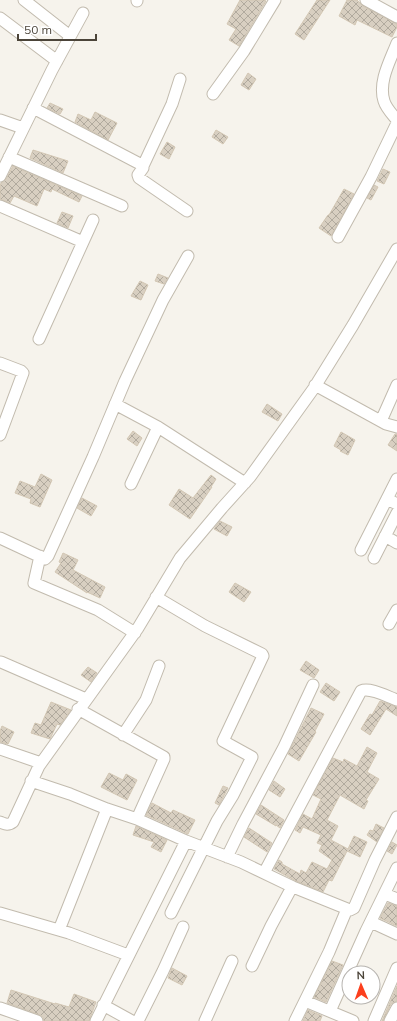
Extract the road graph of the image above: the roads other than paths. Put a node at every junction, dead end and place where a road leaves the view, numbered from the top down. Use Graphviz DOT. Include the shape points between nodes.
graph roads {
  1 [pos="24,0"];
  2 [pos="275,0"];
  3 [pos="366,0"];
  4 [pos="83,13"];
  5 [pos="397,17"];
  6 [pos="0,18"];
  7 [pos="70,36"];
  8 [pos="397,44"];
  9 [pos="56,61"];
  10 [pos="180,79"];
  11 [pos="213,94"];
  12 [pos="33,108"];
  13 [pos="0,120"];
  14 [pos="397,120"];
  15 [pos="397,123"];
  16 [pos="23,128"];
  17 [pos="9,157"];
  18 [pos="143,166"];
  19 [pos="0,176"];
  20 [pos="0,206"];
  21 [pos="122,206"];
  22 [pos="187,211"];
  23 [pos="93,220"];
  24 [pos="338,237"];
  25 [pos="83,242"];
  26 [pos="397,249"];
  27 [pos="188,256"];
  28 [pos="39,339"];
  29 [pos="0,363"];
  30 [pos="315,385"];
  31 [pos="397,385"];
  32 [pos="115,404"];
  33 [pos="381,421"];
  34 [pos="158,427"];
  35 [pos="397,427"];
  36 [pos="0,435"];
  37 [pos="397,479"];
  38 [pos="245,483"];
  39 [pos="131,484"];
  40 [pos="387,499"];
  41 [pos="397,504"];
  42 [pos="397,513"];
  43 [pos="385,536"];
  44 [pos="0,538"];
  45 [pos="397,543"];
  46 [pos="361,550"];
  47 [pos="40,556"];
  48 [pos="374,558"];
  49 [pos="156,597"];
  50 [pos="397,610"];
  51 [pos="389,624"];
  52 [pos="135,633"];
  53 [pos="1,662"];
  54 [pos="159,666"];
  55 [pos="313,685"];
  56 [pos="86,699"];
  57 [pos="397,700"];
  58 [pos="78,709"];
  59 [pos="123,735"];
  60 [pos="0,749"];
  61 [pos="40,763"];
  62 [pos="31,781"];
  63 [pos="107,809"];
  64 [pos="397,817"];
  65 [pos="137,819"];
  66 [pos="0,822"];
  67 [pos="186,841"];
  68 [pos="204,848"];
  69 [pos="227,857"];
  70 [pos="397,868"];
  71 [pos="264,873"];
  72 [pos="292,887"];
  73 [pos="385,894"];
  74 [pos="397,899"];
  75 [pos="347,909"];
  76 [pos="0,913"];
  77 [pos="171,913"];
  78 [pos="371,922"];
  79 [pos="183,927"];
  80 [pos="59,930"];
  81 [pos="397,934"];
  82 [pos="128,955"];
  83 [pos="232,960"];
  84 [pos="252,966"];
  85 [pos="397,968"];
  86 [pos="305,1001"];
  87 [pos="103,1005"];
  88 [pos="0,1008"];
  89 [pos="397,1008"];
  90 [pos="330,1011"];
  91 [pos="37,1021"];
  92 [pos="96,1021"];
  93 [pos="132,1021"];
  94 [pos="138,1021"];
  95 [pos="205,1021"];
  96 [pos="294,1021"];
  97 [pos="352,1021"];
  98 [pos="374,1021"];
  99 [pos="390,1021"];
  1 -- 7 [label="street"];
  2 -- 11 [label="street" via="244,51"];
  3 -- 5 [label="street"];
  4 -- 7 [label="street"];
  6 -- 9 [label="street"];
  7 -- 9 [label="street"];
  8 -- 14 [label="street" via="385,74 383,93 384,101"];
  9 -- 12 [label="street"];
  10 -- 18 [label="street" via="172,104"];
  12 -- 16 [label="street"];
  12 -- 18 [label="street"];
  13 -- 16 [label="street"];
  15 -- 24 [label="street"];
  16 -- 17 [label="street"];
  17 -- 19 [label="street"];
  17 -- 21 [label="street"];
  18 -- 22 [label="street" via="139,178"];
  20 -- 25 [label="street"];
  23 -- 25 [label="street"];
  25 -- 28 [label="street"];
  26 -- 30 [label="street"];
  27 -- 32 [label="street" via="163,300"];
  29 -- 36 [label="street" via="23,373"];
  30 -- 33 [label="street"];
  30 -- 38 [label="street"];
  31 -- 33 [label="street"];
  32 -- 34 [label="street"];
  32 -- 47 [label="street" via="48,556 45,559"];
  33 -- 35 [label="street"];
  34 -- 38 [label="street"];
  34 -- 39 [label="street"];
  37 -- 40 [label="street"];
  38 -- 49 [label="street" via="180,558"];
  40 -- 41 [label="street"];
  40 -- 46 [label="street"];
  42 -- 43 [label="street"];
  43 -- 45 [label="street"];
  43 -- 48 [label="street"];
  44 -- 47 [label="street"];
  47 -- 52 [label="street" via="34,583 98,610"];
  49 -- 52 [label="street"];
  49 -- 68 [label="street" via="199,623 263,656 223,741 252,757"];
  50 -- 51 [label="street"];
  52 -- 56 [label="street"];
  53 -- 56 [label="street"];
  54 -- 59 [label="street" via="146,700"];
  55 -- 69 [label="street"];
  56 -- 58 [label="street"];
  57 -- 71 [label="street" via="361,691"];
  58 -- 59 [label="street"];
  58 -- 61 [label="street"];
  59 -- 65 [label="street" via="164,758"];
  60 -- 61 [label="street"];
  61 -- 62 [label="street"];
  62 -- 63 [label="street"];
  62 -- 66 [label="street" via="13,822 7,825"];
  63 -- 65 [label="street"];
  63 -- 80 [label="street"];
  64 -- 75 [label="street" via="354,908"];
  65 -- 67 [label="street"];
  67 -- 68 [label="street"];
  67 -- 82 [label="street"];
  68 -- 69 [label="street"];
  68 -- 77 [label="street"];
  69 -- 71 [label="street"];
  70 -- 73 [label="street"];
  71 -- 72 [label="street"];
  72 -- 75 [label="street"];
  72 -- 84 [label="street"];
  73 -- 74 [label="street"];
  73 -- 78 [label="street"];
  75 -- 86 [label="street"];
  76 -- 80 [label="street"];
  78 -- 81 [label="street"];
  78 -- 90 [label="street"];
  79 -- 94 [label="street"];
  80 -- 82 [label="street"];
  82 -- 87 [label="street"];
  83 -- 95 [label="street"];
  85 -- 98 [label="street"];
  86 -- 90 [label="street"];
  86 -- 96 [label="street"];
  87 -- 92 [label="street"];
  87 -- 93 [label="street"];
  88 -- 91 [label="street"];
  89 -- 99 [label="street"];
  90 -- 97 [label="street"];
}
